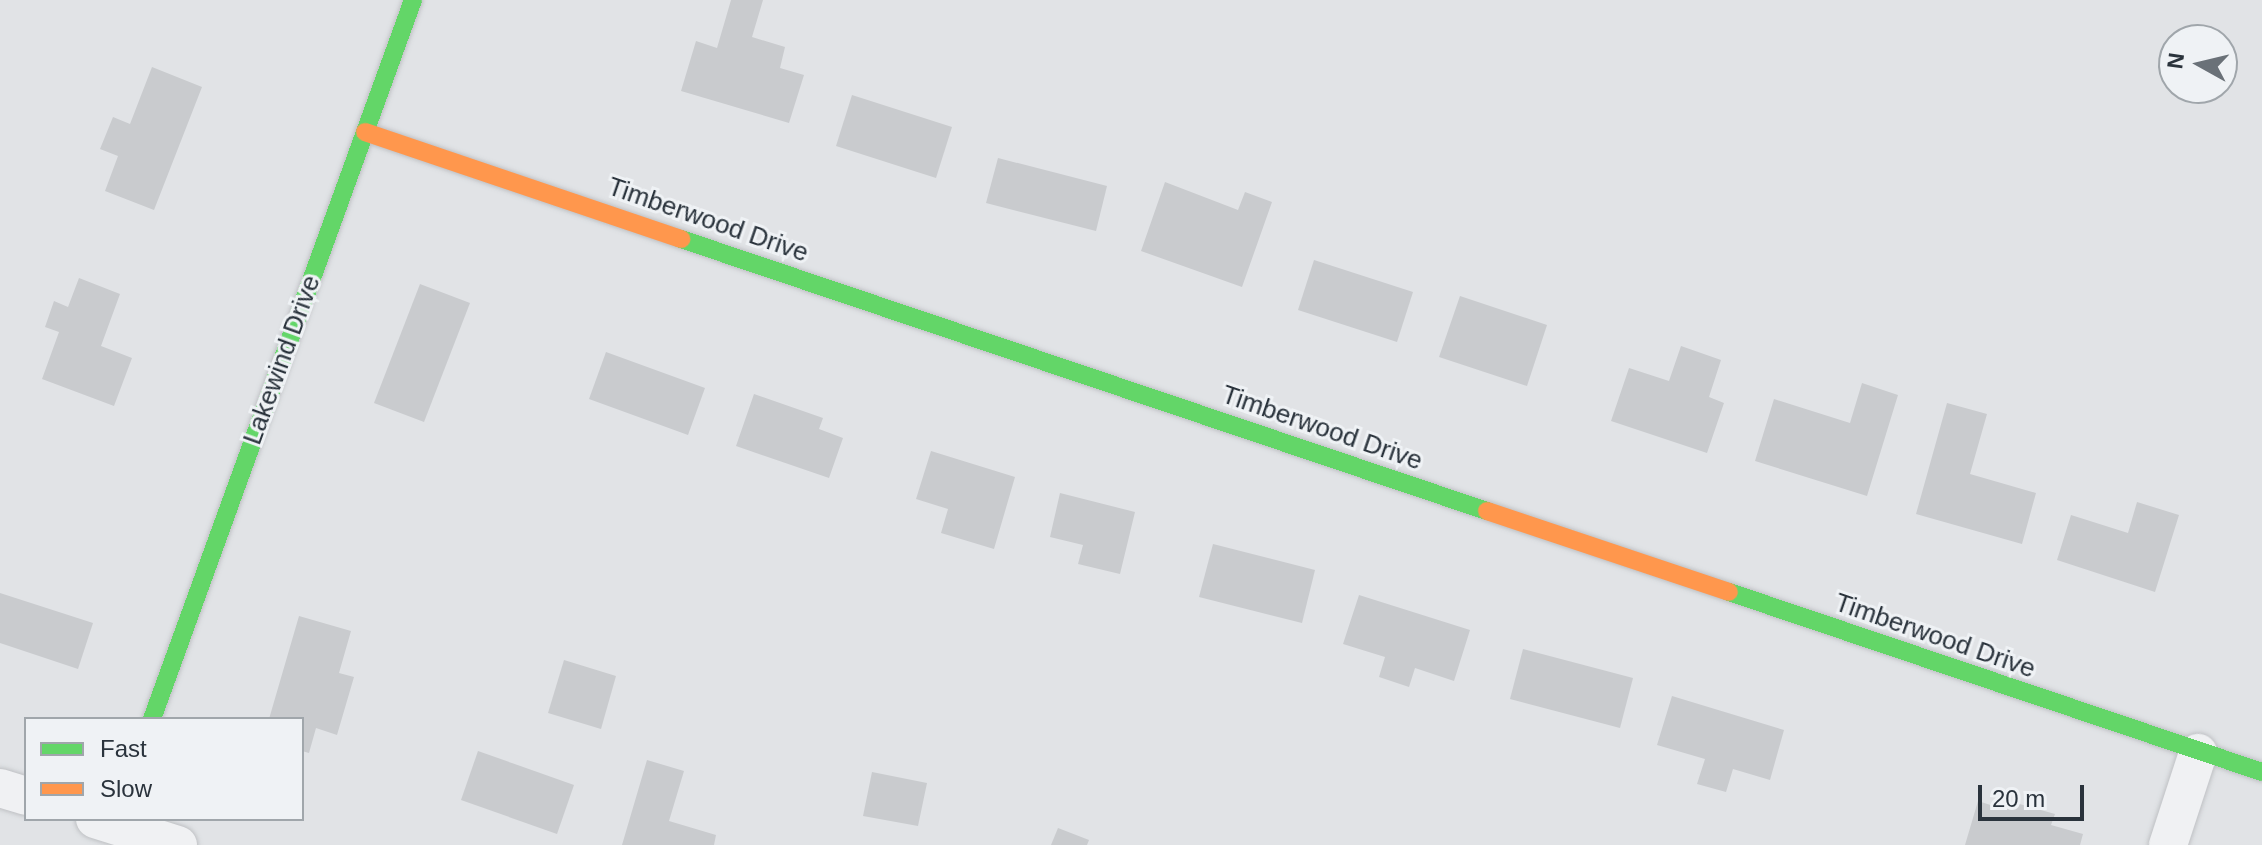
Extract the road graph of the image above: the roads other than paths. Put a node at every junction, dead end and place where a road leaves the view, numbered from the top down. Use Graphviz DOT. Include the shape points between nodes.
graph roads {
  1 [pos="413,0"];
  2 [pos="365,132"];
  3 [pos="153,717"];
  4 [pos="2198,753"];
  5 [pos="2262,772"];
  6 [pos="0,788"];
  7 [pos="24,795"];
  8 [pos="108,821"];
  9 [pos="178,845"];
  10 [pos="2168,845"];
  1 -- 2 [label="street, Lakewind Drive"];
  2 -- 3 [label="street, Lakewind Drive"];
  2 -- 4 [label="street, Timberwood Drive"];
  4 -- 5 [label="street, Timberwood Drive"];
  4 -- 10 [label="street"];
  6 -- 7 [label="street"];
  8 -- 9 [label="street"];
}
